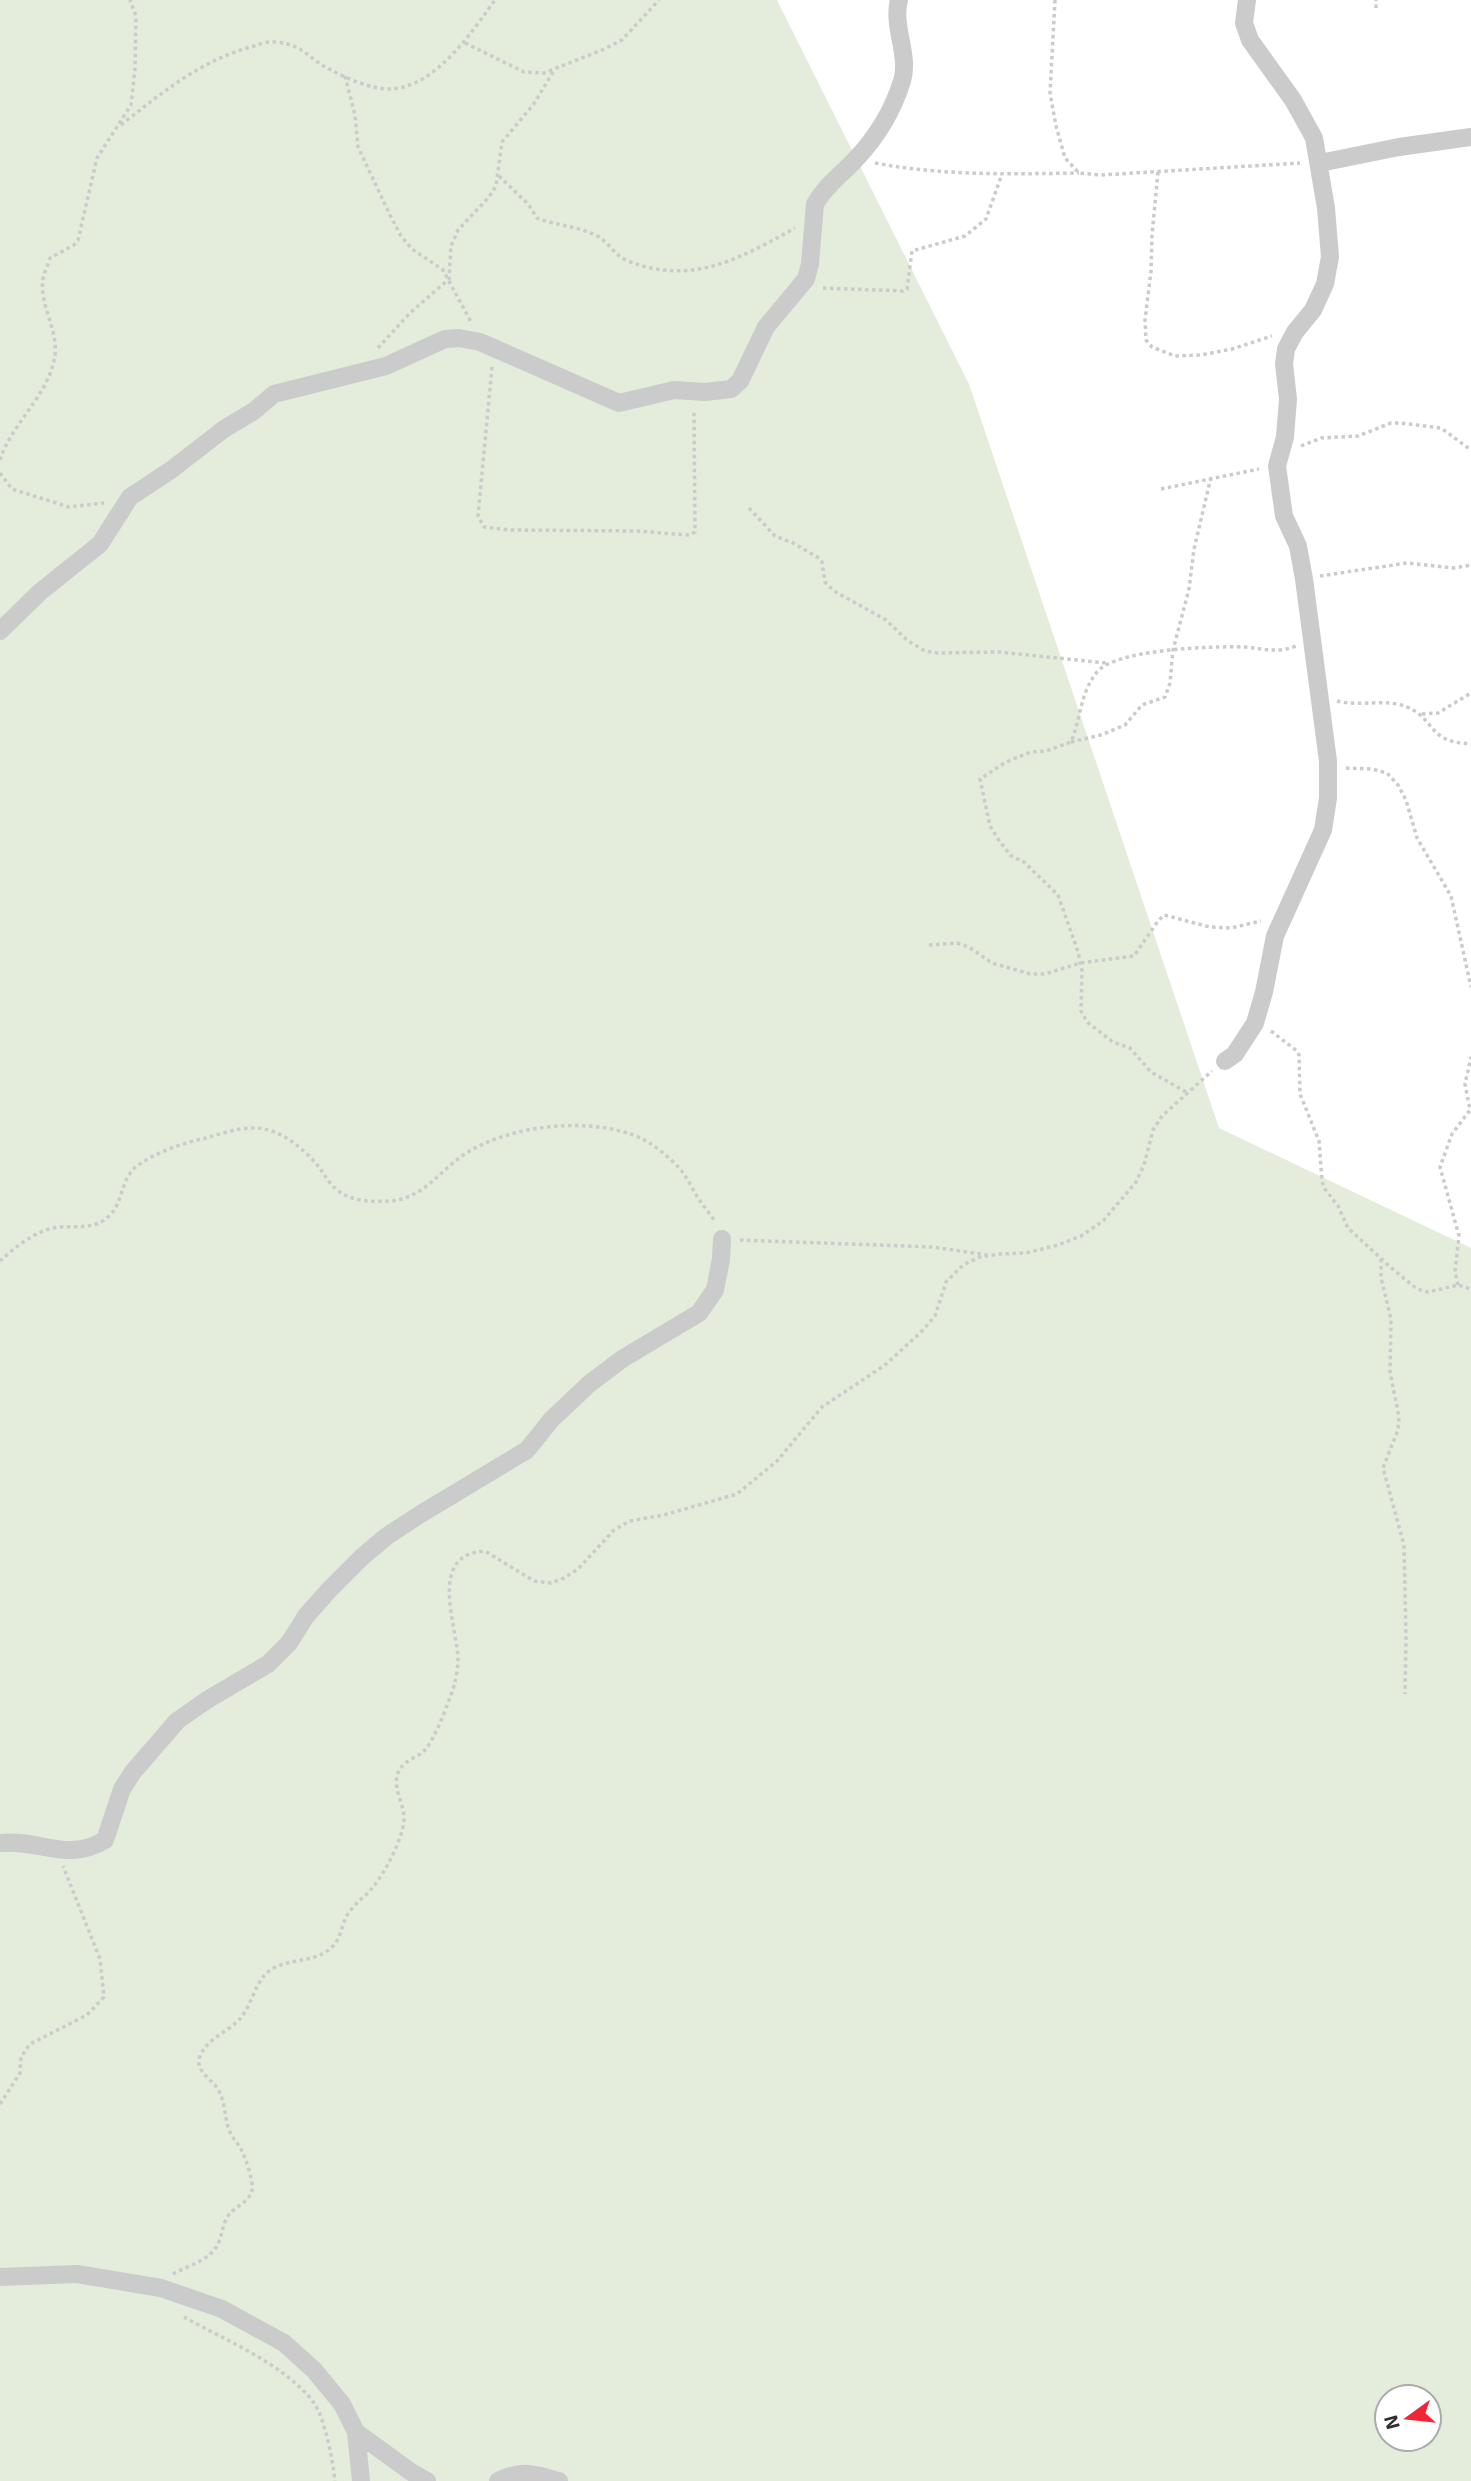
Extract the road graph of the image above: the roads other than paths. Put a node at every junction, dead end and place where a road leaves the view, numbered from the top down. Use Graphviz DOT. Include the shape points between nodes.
graph roads {
  1 [pos="899,0"];
  2 [pos="1247,0"];
  3 [pos="1471,137"];
  4 [pos="1320,163"];
  5 [pos="0,631"];
  6 [pos="1225,1061"];
  7 [pos="723,1239"];
  8 [pos="0,1843"];
  9 [pos="0,2277"];
  10 [pos="356,2432"];
  11 [pos="361,2481"];
  12 [pos="427,2481"];
  13 [pos="498,2481"];
  14 [pos="559,2481"];
  1 -- 5 [label="street" via="904,76 891,110 856,160 824,189 815,204 806,279 766,327 734,387 674,390 620,403 480,342 458,338 386,366 274,394 130,497 100,544"];
  2 -- 4 [label="street" via="1244,23 1250,40 1293,100 1314,138"];
  3 -- 4 [label="street"];
  4 -- 6 [label="street" via="1330,257 1313,310 1286,349 1288,399 1277,466 1284,516 1298,546 1304,579 1328,761 1328,798 1323,830 1275,936 1255,1023 1235,1054"];
  7 -- 8 [label="street" via="715,1290 699,1313 589,1384 527,1450 387,1536 322,1598 268,1664 177,1721 122,1789 105,1840 73,1852"];
  9 -- 10 [label="street" via="77,2274 149,2286 222,2309 284,2343 314,2370 342,2404"];
  10 -- 11 [label="street"];
  10 -- 12 [label="street"];
  13 -- 14 [label="street" via="526,2472"];
}
